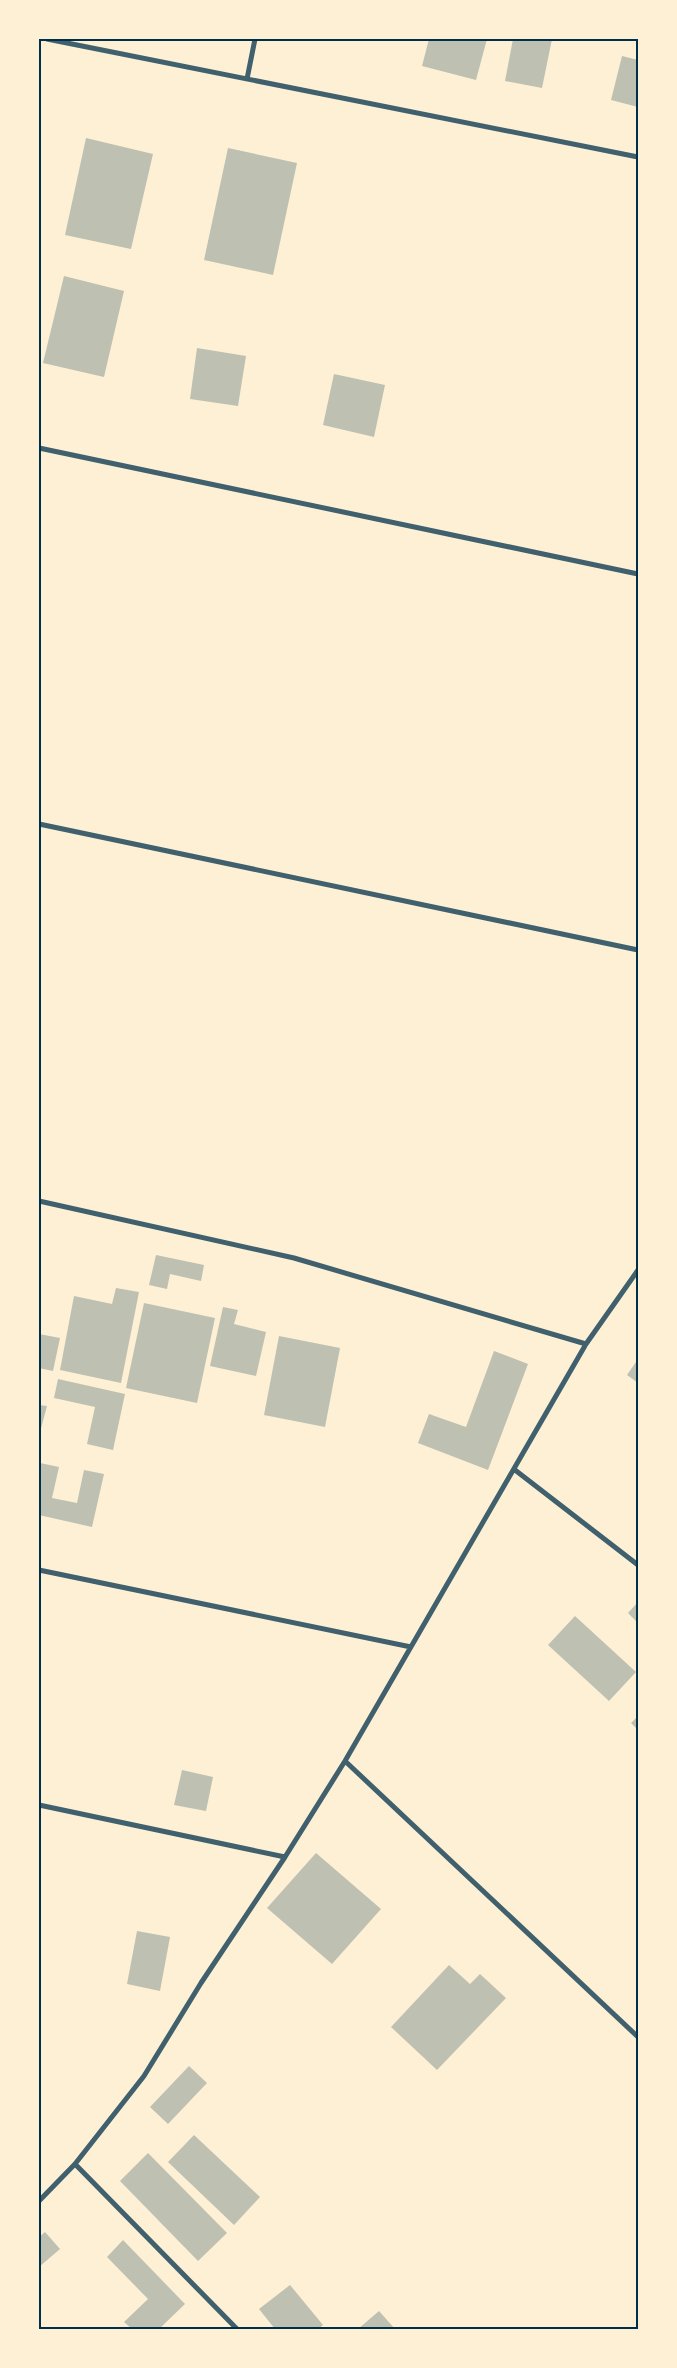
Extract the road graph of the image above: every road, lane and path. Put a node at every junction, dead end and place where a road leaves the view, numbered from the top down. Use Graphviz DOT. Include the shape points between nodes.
graph roads {
  1 [pos="47,39"];
  2 [pos="254,39"];
  3 [pos="247,79"];
  4 [pos="638,157"];
  5 [pos="39,448"];
  6 [pos="638,574"];
  7 [pos="39,824"];
  8 [pos="638,950"];
  9 [pos="39,1201"];
  10 [pos="638,1270"];
  11 [pos="586,1344"];
  12 [pos="515,1470"];
  13 [pos="638,1565"];
  14 [pos="39,1570"];
  15 [pos="411,1647"];
  16 [pos="346,1761"];
  17 [pos="39,1805"];
  18 [pos="285,1857"];
  19 [pos="638,2037"];
  20 [pos="75,2164"];
  21 [pos="39,2201"];
  22 [pos="237,2329"];
  1 -- 3 [label="street"];
  2 -- 3 [label="street"];
  3 -- 4 [label="street"];
  5 -- 6 [label="street"];
  7 -- 8 [label="street"];
  9 -- 11 [label="street" via="294,1258"];
  10 -- 11 [label="street"];
  11 -- 12 [label="street"];
  12 -- 13 [label="street"];
  12 -- 15 [label="street"];
  14 -- 15 [label="street"];
  15 -- 16 [label="street"];
  16 -- 18 [label="street"];
  16 -- 19 [label="street"];
  17 -- 18 [label="street"];
  18 -- 20 [label="street" via="144,2076"];
  20 -- 21 [label="street"];
  20 -- 22 [label="street"];
}
